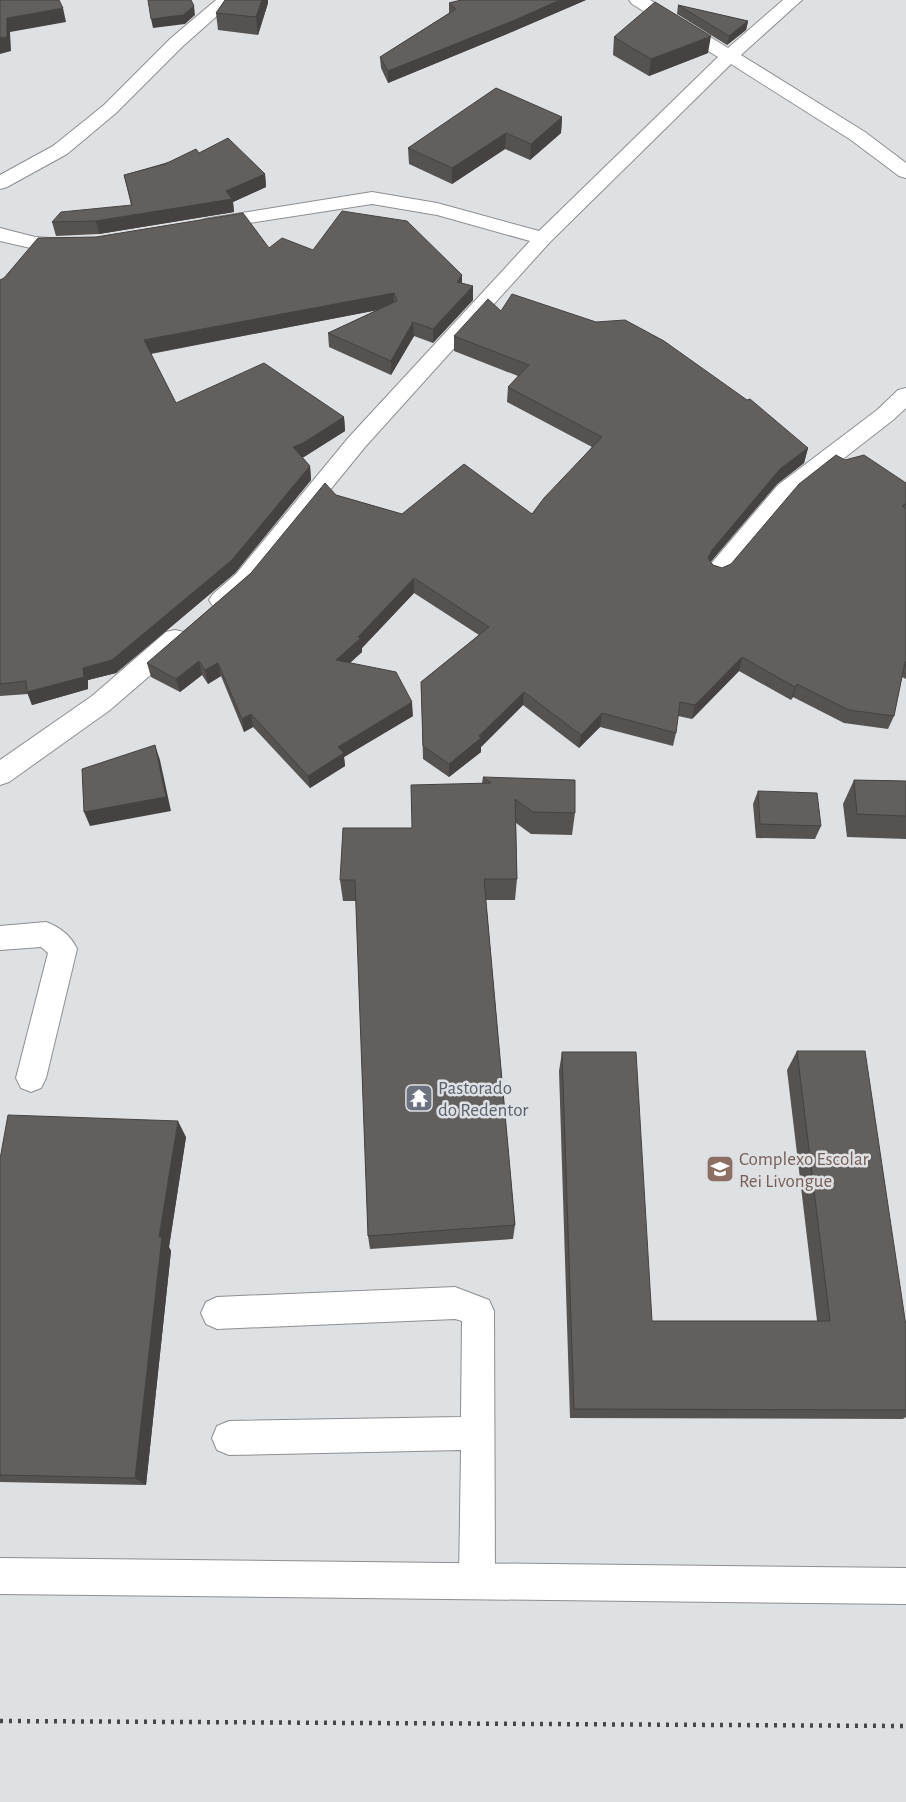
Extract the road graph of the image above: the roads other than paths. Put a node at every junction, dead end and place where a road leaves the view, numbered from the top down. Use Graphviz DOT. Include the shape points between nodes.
graph roads {
  1 [pos="638,0"];
  2 [pos="793,0"];
  3 [pos="219,2"];
  4 [pos="730,56"];
  5 [pos="906,172"];
  6 [pos="0,183"];
  7 [pos="190,227"];
  8 [pos="0,234"];
  9 [pos="543,238"];
  10 [pos="89,243"];
  11 [pos="906,395"];
  12 [pos="718,570"];
  13 [pos="0,774"];
  14 [pos="0,938"];
  15 [pos="31,1078"];
  16 [pos="217,1313"];
  17 [pos="478,1433"];
  18 [pos="229,1438"];
  19 [pos="0,1576"];
  20 [pos="478,1580"];
  21 [pos="906,1586"];
  1 -- 4 [label="street"];
  2 -- 4 [label="street"];
  3 -- 6 [label="street" via="110,109 60,150"];
  4 -- 5 [label="street" via="858,136"];
  4 -- 9 [label="street"];
  7 -- 9 [label="street" via="372,198 438,209"];
  8 -- 10 [label="street" via="14,240 61,245"];
  9 -- 13 [label="street" via="357,442 244,580 101,703"];
  11 -- 12 [label="street" via="786,492"];
  14 -- 15 [label="street" via="46,934 63,949"];
  16 -- 17 [label="street" via="455,1303 478,1311"];
  17 -- 18 [label="street"];
  17 -- 20 [label="street"];
  19 -- 20 [label="street"];
  20 -- 21 [label="street"];
}
